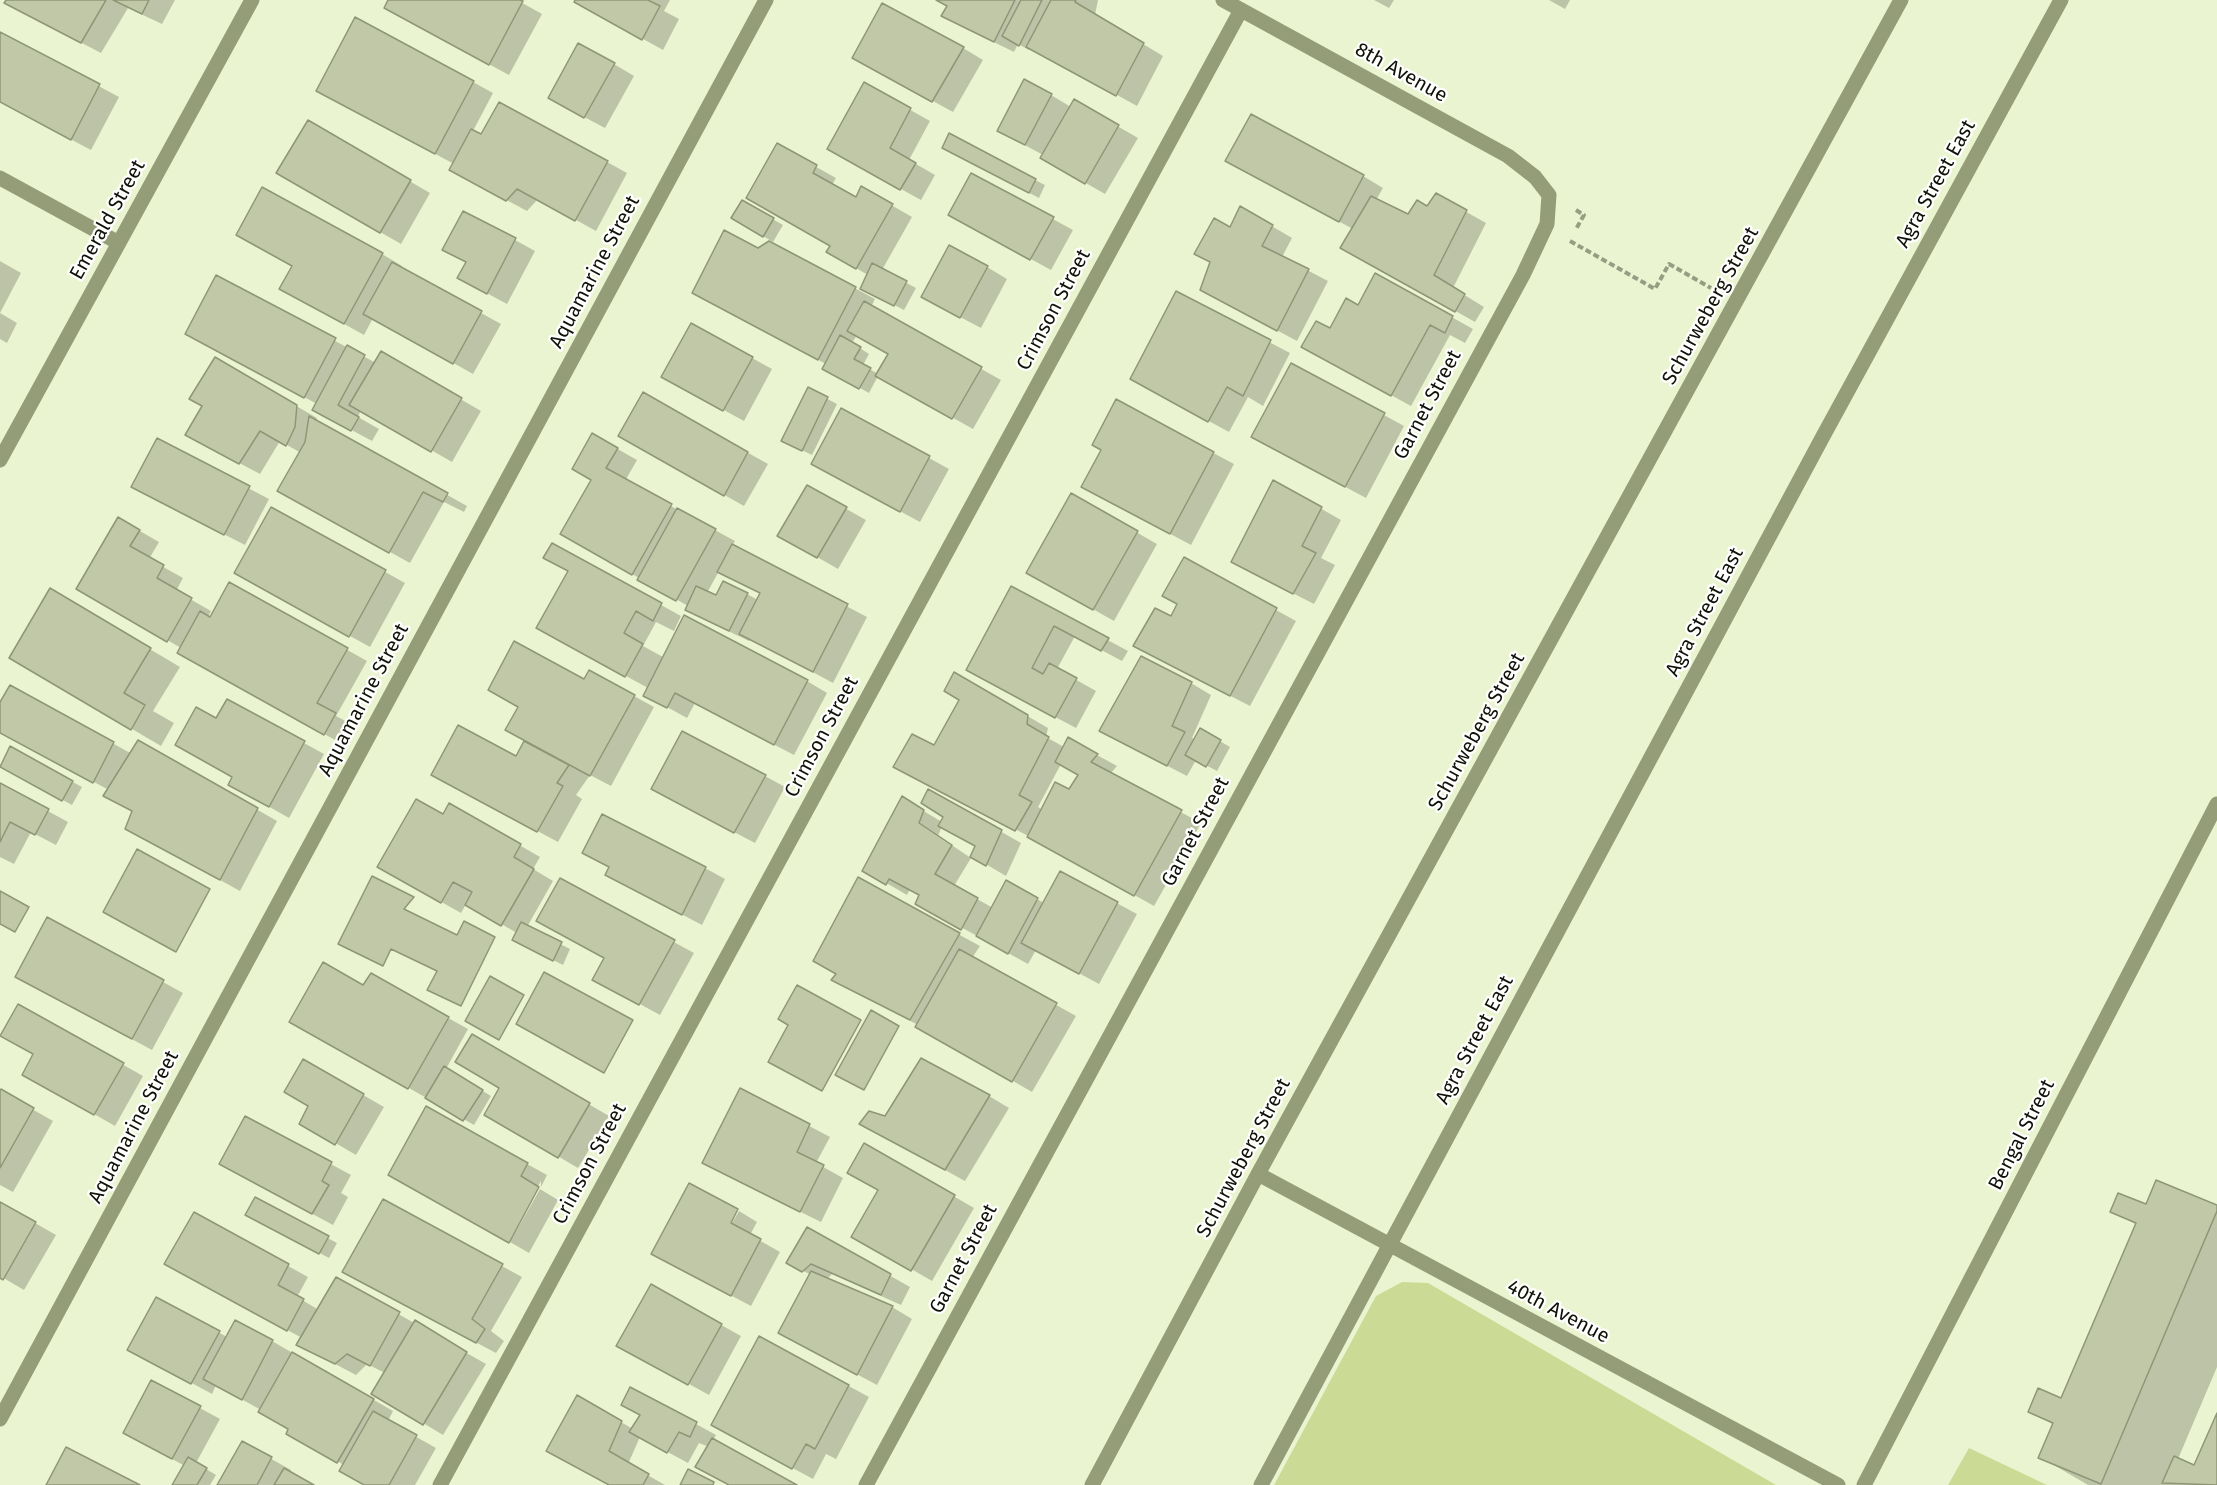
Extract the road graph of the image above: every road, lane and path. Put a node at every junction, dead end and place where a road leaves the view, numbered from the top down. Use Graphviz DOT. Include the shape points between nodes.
graph roads {
  1 [pos="252,0"];
  2 [pos="766,0"];
  3 [pos="1223,0"];
  4 [pos="1901,0"];
  5 [pos="2061,0"];
  6 [pos="1241,10"];
  7 [pos="0,178"];
  8 [pos="1549,195"];
  9 [pos="1569,241"];
  10 [pos="119,243"];
  11 [pos="1737,302"];
  12 [pos="0,460"];
  13 [pos="2217,804"];
  14 [pos="1258,1174"];
  15 [pos="1389,1246"];
  16 [pos="0,1419"];
  17 [pos="440,1485"];
  18 [pos="866,1485"];
  19 [pos="1092,1485"];
  20 [pos="1261,1485"];
  21 [pos="1838,1485"];
  22 [pos="1864,1485"];
  1 -- 10 [label="street, Emerald Street"];
  2 -- 16 [label="street, Aquamarine Street"];
  3 -- 6 [label="street, 8th Avenue"];
  4 -- 11 [label="street, Schurweberg Street"];
  5 -- 15 [label="street, Agra Street East"];
  6 -- 8 [label="street, 8th Avenue" via="1508,156"];
  6 -- 17 [label="street, Crimson Street"];
  7 -- 10 [label="street"];
  8 -- 18 [label="street, Garnet Street" via="1547,224 1528,266"];
  9 -- 11 [label="path" via="1655,289 1669,264"];
  10 -- 12 [label="street, Emerald Street"];
  11 -- 14 [label="street, Schurweberg Street"];
  13 -- 22 [label="street, Bengal Street"];
  14 -- 15 [label="street, 40th Avenue"];
  14 -- 19 [label="street, Schurweberg Street"];
  15 -- 20 [label="street, Agra Street East"];
  15 -- 21 [label="street, 40th Avenue"];
}
